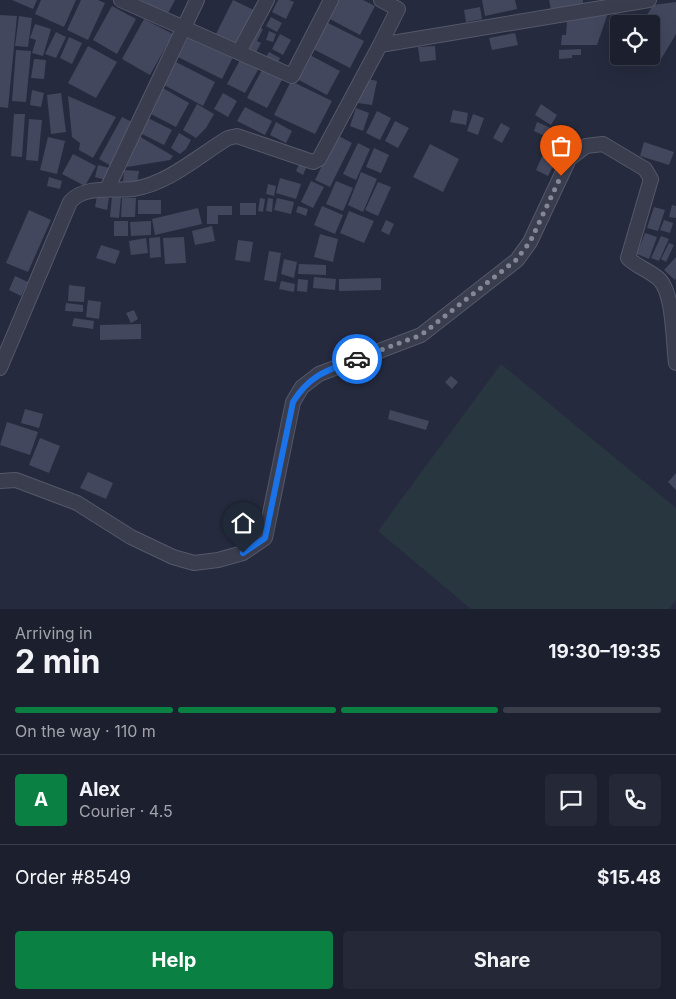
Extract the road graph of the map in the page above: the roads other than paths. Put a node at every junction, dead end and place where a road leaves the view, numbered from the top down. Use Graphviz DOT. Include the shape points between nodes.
graph roads {
  1 [pos="121,0"];
  2 [pos="197,0"];
  3 [pos="266,0"];
  4 [pos="331,0"];
  5 [pos="381,0"];
  6 [pos="649,0"];
  7 [pos="184,27"];
  8 [pos="380,46"];
  9 [pos="239,52"];
  10 [pos="107,189"];
  11 [pos="676,363"];
  12 [pos="0,368"];
  13 [pos="0,482"];
  1 -- 7 [label="street"];
  2 -- 7 [label="street"];
  3 -- 9 [label="street"];
  4 -- 9 [label="street" via="292,76"];
  5 -- 8 [label="street" via="398,9"];
  6 -- 8 [label="street"];
  7 -- 9 [label="street"];
  7 -- 10 [label="street"];
  8 -- 10 [label="street" via="319,160 306,161 237,136 228,138 156,182 133,189"];
  10 -- 12 [label="street" via="75,196 70,202"];
  11 -- 13 [label="street" via="667,290 658,279 628,258 651,178 645,169 603,144 586,146 569,159 530,242 516,260 421,335 319,374 302,387 293,402 265,538 243,553 194,563 172,557 131,537 77,503 16,480"];
}
